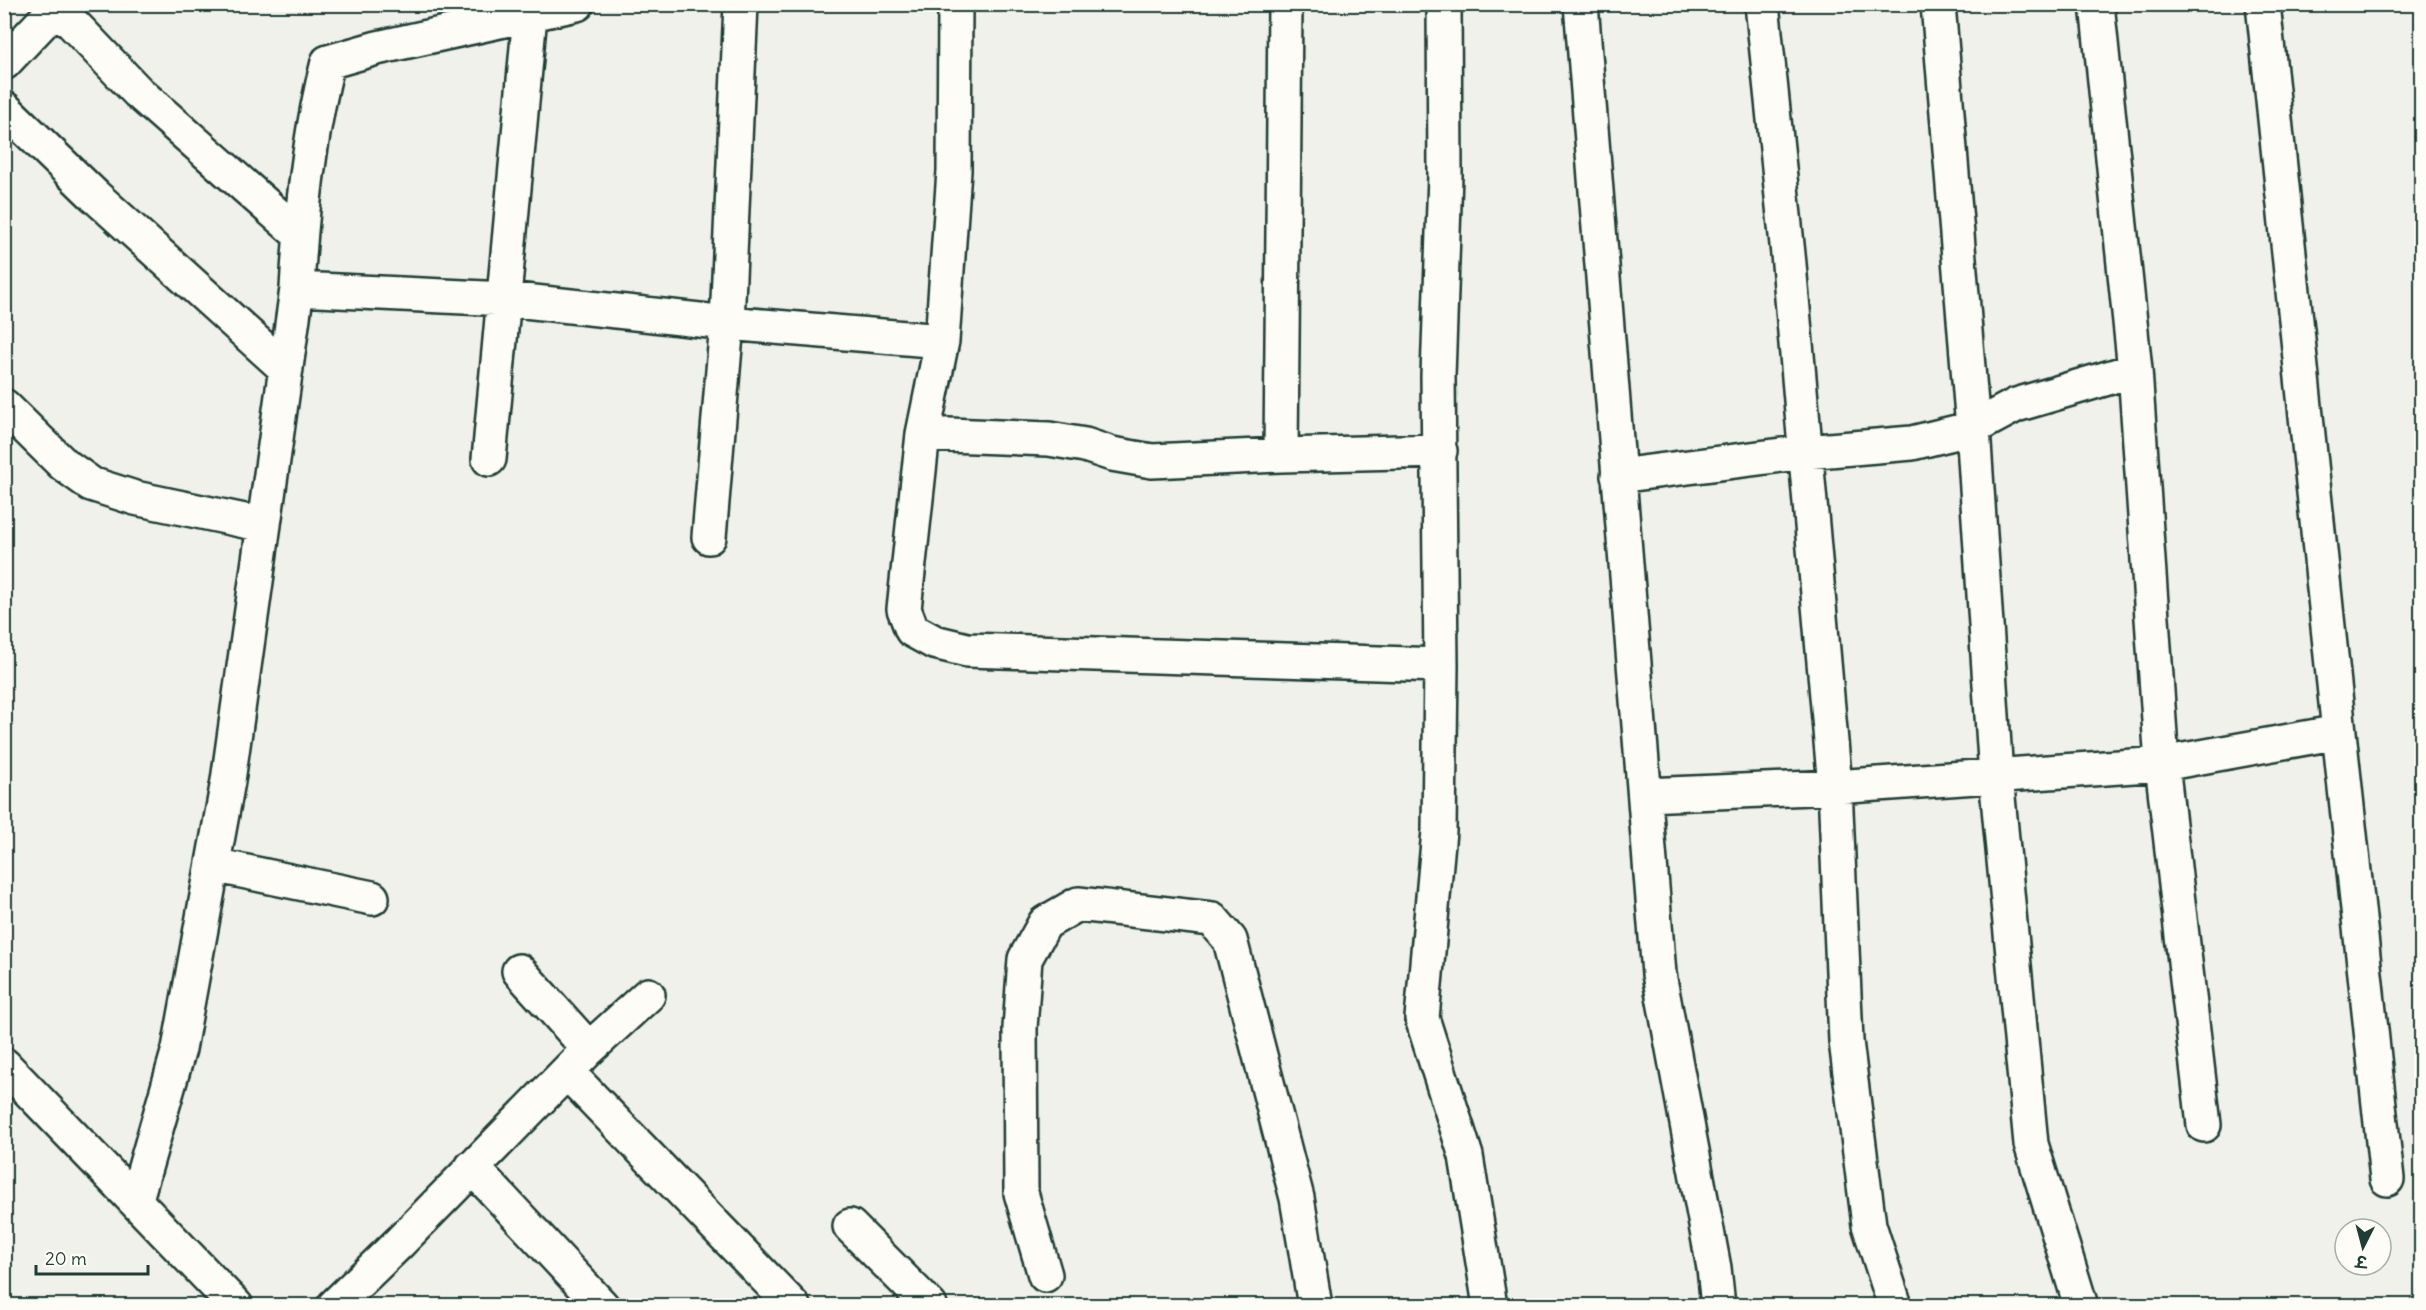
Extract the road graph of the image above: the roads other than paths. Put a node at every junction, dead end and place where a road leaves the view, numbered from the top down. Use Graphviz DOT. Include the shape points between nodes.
graph roads {
  1 [pos="577,4"];
  2 [pos="741,4"];
  3 [pos="954,4"];
  4 [pos="1285,4"];
  5 [pos="1444,4"];
  6 [pos="1581,4"];
  7 [pos="1762,4"];
  8 [pos="1938,4"];
  9 [pos="2097,4"];
  10 [pos="2263,4"];
  11 [pos="56,6"];
  12 [pos="530,15"];
  13 [pos="4,63"];
  14 [pos="4,108"];
  15 [pos="300,235"];
  16 [pos="297,290"];
  17 [pos="506,299"];
  18 [pos="727,323"];
  19 [pos="942,341"];
  20 [pos="286,369"];
  21 [pos="2135,370"];
  22 [pos="4,406"];
  23 [pos="1973,428"];
  24 [pos="923,434"];
  25 [pos="1440,451"];
  26 [pos="1805,452"];
  27 [pos="1281,455"];
  28 [pos="489,459"];
  29 [pos="1618,476"];
  30 [pos="264,525"];
  31 [pos="709,537"];
  32 [pos="1441,665"];
  33 [pos="2339,732"];
  34 [pos="2162,764"];
  35 [pos="1996,776"];
  36 [pos="1835,787"];
  37 [pos="1645,795"];
  38 [pos="213,865"];
  39 [pos="372,898"];
  40 [pos="519,971"];
  41 [pos="648,995"];
  42 [pos="590,1049"];
  43 [pos="4,1065"];
  44 [pos="567,1072"];
  45 [pos="2204,1125"];
  46 [pos="472,1167"];
  47 [pos="2387,1179"];
  48 [pos="135,1199"];
  49 [pos="850,1226"];
  50 [pos="1045,1275"];
  51 [pos="236,1305"];
  52 [pos="334,1305"];
  53 [pos="602,1305"];
  54 [pos="793,1305"];
  55 [pos="930,1305"];
  56 [pos="1315,1305"];
  57 [pos="1490,1305"];
  58 [pos="1718,1305"];
  59 [pos="1895,1305"];
  60 [pos="2081,1305"];
  1 -- 12 [label="street"];
  2 -- 18 [label="street"];
  3 -- 19 [label="street" via="954,171"];
  4 -- 27 [label="street"];
  5 -- 25 [label="street"];
  6 -- 29 [label="street"];
  7 -- 26 [label="street"];
  8 -- 23 [label="street"];
  9 -- 21 [label="street"];
  10 -- 33 [label="street"];
  11 -- 13 [label="street"];
  11 -- 15 [label="street" via="138,92"];
  12 -- 15 [label="street" via="328,62 317,106"];
  12 -- 17 [label="street"];
  14 -- 20 [label="street"];
  15 -- 16 [label="street"];
  16 -- 17 [label="street"];
  16 -- 20 [label="street"];
  17 -- 18 [label="street"];
  17 -- 28 [label="street"];
  18 -- 19 [label="street"];
  18 -- 31 [label="street"];
  19 -- 24 [label="street"];
  20 -- 30 [label="street"];
  21 -- 23 [label="street" via="2016,405"];
  21 -- 34 [label="street"];
  22 -- 30 [label="street" via="63,464 91,484 135,498"];
  23 -- 26 [label="street" via="1912,443"];
  23 -- 35 [label="street"];
  24 -- 27 [label="street" via="1049,439 1152,461"];
  24 -- 32 [label="street" via="904,609 912,630 934,642 967,650"];
  25 -- 27 [label="street"];
  25 -- 32 [label="street"];
  26 -- 29 [label="street"];
  26 -- 36 [label="street"];
  29 -- 37 [label="street"];
  30 -- 38 [label="street"];
  32 -- 57 [label="street" via="1439,831 1422,1017 1466,1156"];
  33 -- 34 [label="street"];
  33 -- 47 [label="street"];
  34 -- 35 [label="street"];
  34 -- 45 [label="street"];
  35 -- 36 [label="street"];
  35 -- 60 [label="street" via="2031,1144"];
  36 -- 37 [label="street"];
  36 -- 59 [label="street" via="1846,1041 1869,1225"];
  37 -- 58 [label="street" via="1659,974"];
  38 -- 39 [label="street"];
  38 -- 48 [label="street" via="179,1049"];
  40 -- 42 [label="street"];
  41 -- 42 [label="street"];
  42 -- 44 [label="street"];
  43 -- 48 [label="street"];
  44 -- 46 [label="street"];
  44 -- 54 [label="street"];
  46 -- 52 [label="street"];
  46 -- 53 [label="street"];
  48 -- 51 [label="street"];
  49 -- 55 [label="street"];
  50 -- 56 [label="street" via="1021,1193 1020,1028 1025,960 1045,923 1078,904 1212,919 1230,940 1297,1198"];
}
